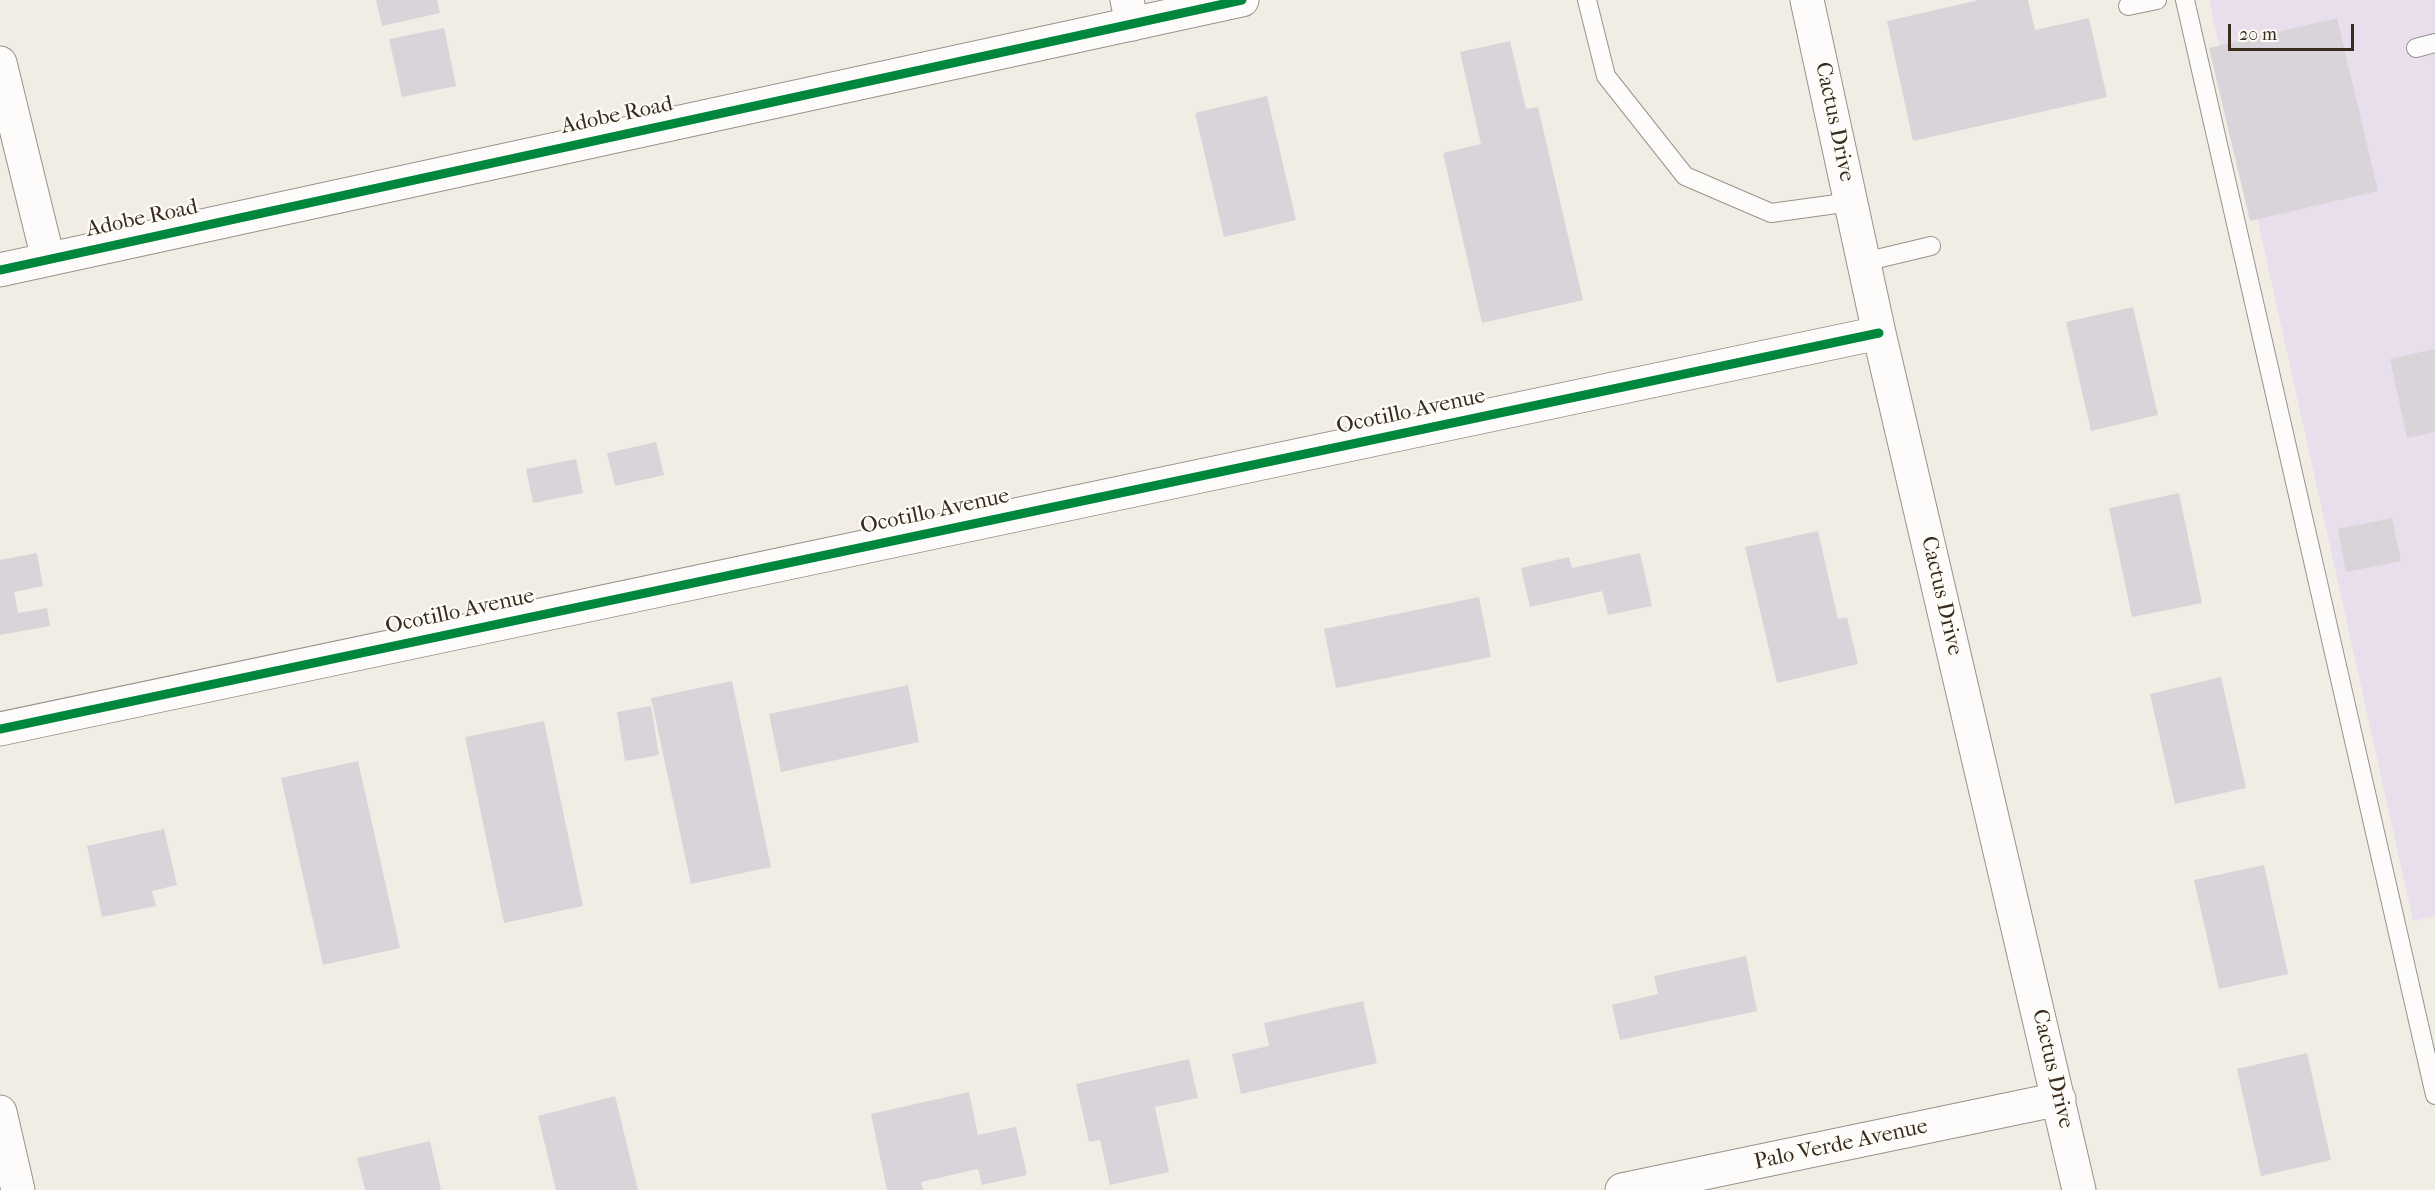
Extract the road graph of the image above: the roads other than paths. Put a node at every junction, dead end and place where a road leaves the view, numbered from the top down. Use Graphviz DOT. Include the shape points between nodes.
graph roads {
  1 [pos="1242,0"];
  2 [pos="1587,0"];
  3 [pos="1808,0"];
  4 [pos="2157,0"];
  5 [pos="2185,0"];
  6 [pos="2128,6"];
  7 [pos="1130,12"];
  8 [pos="2435,43"];
  9 [pos="2416,48"];
  10 [pos="0,63"];
  11 [pos="1851,202"];
  12 [pos="1931,246"];
  13 [pos="48,260"];
  14 [pos="1864,262"];
  15 [pos="0,270"];
  16 [pos="1879,333"];
  17 [pos="0,729"];
  18 [pos="2435,1095"];
  19 [pos="2060,1099"];
  20 [pos="0,1112"];
  21 [pos="18,1190"];
  22 [pos="1622,1190"];
  23 [pos="2079,1190"];
  1 -- 7 [label="street, Adobe Road"];
  2 -- 11 [label="lane" via="1606,76 1685,176 1771,213"];
  3 -- 11 [label="street, Cactus Drive"];
  4 -- 6 [label="lane"];
  5 -- 18 [label="lane"];
  7 -- 13 [label="street, Adobe Road"];
  8 -- 9 [label="lane"];
  10 -- 13 [label="street"];
  11 -- 14 [label="street, Cactus Drive"];
  12 -- 14 [label="lane"];
  13 -- 15 [label="street, Adobe Road"];
  14 -- 16 [label="street, Cactus Drive"];
  16 -- 17 [label="street, Ocotillo Avenue"];
  16 -- 19 [label="street, Cactus Drive"];
  19 -- 22 [label="street, Palo Verde Avenue"];
  19 -- 23 [label="street, Cactus Drive"];
  20 -- 21 [label="street"];
}
